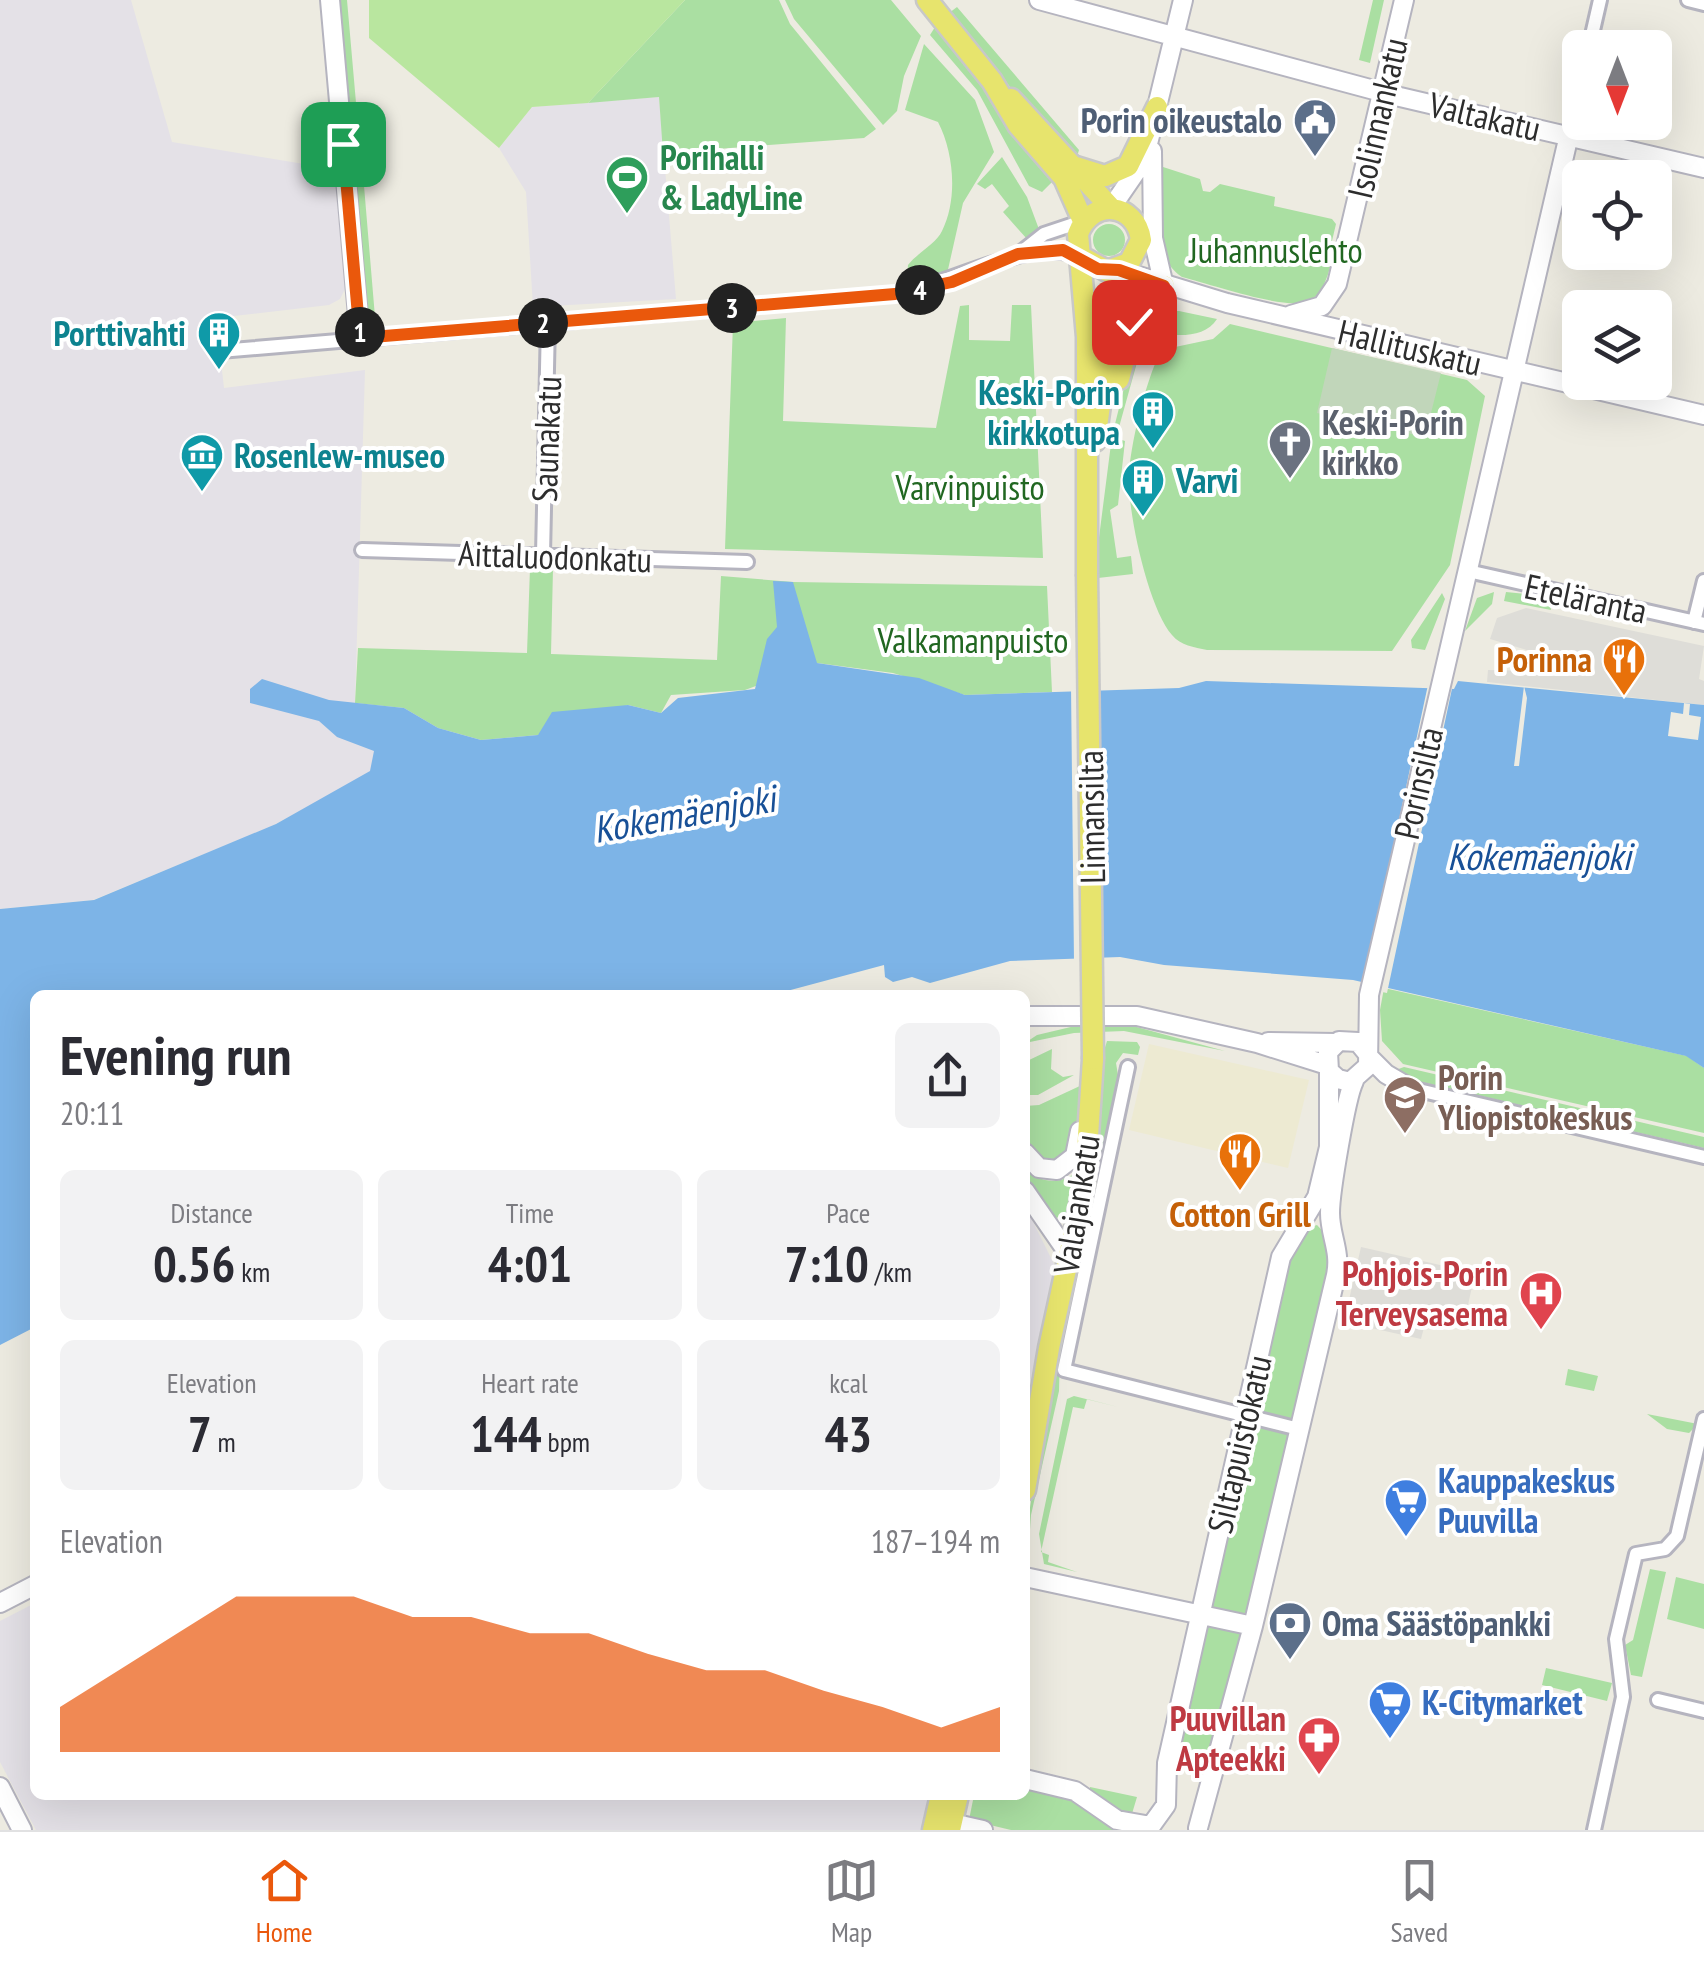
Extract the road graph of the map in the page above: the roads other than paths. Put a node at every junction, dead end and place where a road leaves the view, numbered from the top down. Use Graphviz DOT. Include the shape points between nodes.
graph roads {
  1 [pos="330,0"];
  2 [pos="927,0"];
  3 [pos="1039,0"];
  4 [pos="1182,0"];
  5 [pos="1404,0"];
  6 [pos="1600,0"];
  7 [pos="1688,0"];
  8 [pos="1704,4"];
  9 [pos="1593,30"];
  10 [pos="1174,35"];
  11 [pos="992,81"];
  12 [pos="1384,90"];
  13 [pos="1157,107"];
  14 [pos="1562,133"];
  15 [pos="1568,140"];
  16 [pos="1589,140"];
  17 [pos="1076,166"];
  18 [pos="1704,168"];
  19 [pos="1110,208"];
  20 [pos="1083,221"];
  21 [pos="1018,254"];
  22 [pos="1082,257"];
  23 [pos="1119,270"];
  24 [pos="1164,286"];
  25 [pos="1280,316"];
  26 [pos="548,322"];
  27 [pos="360,338"];
  28 [pos="220,351"];
  29 [pos="1514,371"];
  30 [pos="1704,415"];
  31 [pos="1087,502"];
  32 [pos="362,550"];
  33 [pos="543,555"];
  34 [pos="747,562"];
  35 [pos="1468,572"];
  36 [pos="1704,581"];
  37 [pos="1699,623"];
  38 [pos="1369,995"];
  39 [pos="1030,1016"];
  40 [pos="1339,1042"];
  41 [pos="1257,1043"];
  42 [pos="1368,1054"];
  43 [pos="1093,1063"];
  44 [pos="1128,1067"];
  45 [pos="1328,1068"];
  46 [pos="1356,1080"];
  47 [pos="1410,1088"];
  48 [pos="1030,1157"];
  49 [pos="1704,1157"];
  50 [pos="1030,1198"];
  51 [pos="1078,1218"];
  52 [pos="1300,1224"];
  53 [pos="1050,1228"];
  54 [pos="1333,1230"];
  55 [pos="1070,1256"];
  56 [pos="1049,1348"];
  57 [pos="1030,1414"];
  58 [pos="1245,1416"];
  59 [pos="1704,1419"];
  60 [pos="1300,1429"];
  61 [pos="1030,1460"];
  62 [pos="1030,1565"];
  63 [pos="1030,1578"];
  64 [pos="1058,1582"];
  65 [pos="30,1587"];
  66 [pos="0,1602"];
  67 [pos="1199,1613"];
  68 [pos="1253,1626"];
  69 [pos="1658,1700"];
  70 [pos="1704,1711"];
  71 [pos="1030,1780"];
  72 [pos="0,1787"];
  73 [pos="942,1800"];
  74 [pos="956,1800"];
  75 [pos="1151,1826"];
  76 [pos="945,1828"];
  77 [pos="1198,1829"];
  78 [pos="22,1830"];
  79 [pos="982,1830"];
  80 [pos="1594,1830"];
  1 -- 27 [label="main road"];
  2 -- 11 [label="main road"];
  3 -- 10 [label="main road, Valtakatu"];
  4 -- 10 [label="main road"];
  5 -- 12 [label="main road, Isolinnankatu"];
  6 -- 9 [label="street"];
  7 -- 8 [label="street"];
  10 -- 12 [label="main road, Valtakatu"];
  10 -- 13 [label="main road"];
  11 -- 17 [label="main road"];
  11 -- 20 [label="main road" via="1018,125 1064,178"];
  12 -- 14 [label="main road, Valtakatu"];
  12 -- 25 [label="main road, Isolinnankatu" via="1338,284 1322,306"];
  13 -- 17 [label="main road" via="1128,166 1106,176"];
  13 -- 19 [label="main road" via="1144,160"];
  13 -- 24 [label="main road" via="1150,174"];
  15 -- 29 [label="main road, Porinsilta"];
  16 -- 18 [label="main road, Valtakatu"];
  17 -- 19 [label="main road"];
  19 -- 20 [label="main road"];
  19 -- 23 [label="main road" via="1128,214 1140,234 1134,258"];
  20 -- 21 [label="street" via="1044,234"];
  20 -- 22 [label="main road"];
  21 -- 22 [label="street" via="1063,250"];
  21 -- 26 [label="street" via="952,282 895,294"];
  22 -- 23 [label="main road" via="1098,269"];
  22 -- 31 [label="main road"];
  23 -- 24 [label="main road, Hallituskatu"];
  23 -- 31 [label="main road"];
  24 -- 25 [label="main road, Hallituskatu"];
  24 -- 31 [label="main road" via="1142,308 1128,338"];
  25 -- 29 [label="main road, Hallituskatu"];
  26 -- 27 [label="street"];
  26 -- 33 [label="street, Saunakatu"];
  27 -- 28 [label="street"];
  29 -- 30 [label="main road, Hallituskatu"];
  29 -- 35 [label="main road, Porinsilta"];
  31 -- 43 [label="main road, Linnansilta, bridge"];
  32 -- 33 [label="street, Aittaluodonkatu"];
  33 -- 34 [label="street, Aittaluodonkatu"];
  35 -- 37 [label="street, Eteläranta"];
  35 -- 38 [label="main road, Porinsilta"];
  36 -- 37 [label="street"];
  38 -- 40 [label="main road, Porinsilta"];
  38 -- 42 [label="main road, Porinsilta"];
  39 -- 41 [label="main road" via="1109,1014"];
  40 -- 41 [label="main road"];
  40 -- 42 [label="main road" via="1358,1042"];
  40 -- 45 [label="main road" via="1328,1052"];
  41 -- 45 [label="main road"];
  42 -- 46 [label="main road" via="1368,1066"];
  42 -- 47 [label="main road"];
  43 -- 48 [label="main road" via="1075,1156 1047,1171"];
  43 -- 51 [label="main road, Valajankatu" via="1090,1149"];
  44 -- 58 [label="street" via="1064,1370"];
  45 -- 46 [label="main road" via="1338,1079"];
  45 -- 52 [label="main road, Siltapuistokatu" via="1327,1156 1313,1208"];
  46 -- 47 [label="main road"];
  46 -- 54 [label="main road, Siltapuistokatu" via="1346,1101"];
  47 -- 49 [label="street"];
  50 -- 53 [label="main road"];
  51 -- 53 [label="main road"];
  51 -- 55 [label="main road, Valajankatu"];
  52 -- 54 [label="main road" via="1319,1219"];
  52 -- 58 [label="main road, Siltapuistokatu" via="1282,1257"];
  53 -- 55 [label="main road"];
  54 -- 60 [label="main road, Siltapuistokatu" via="1339,1262"];
  55 -- 56 [label="main road, Valajankatu"];
  56 -- 57 [label="main road, Valajankatu"];
  56 -- 61 [label="main road, Valajankatu"];
  58 -- 60 [label="street"];
  58 -- 67 [label="main road, Siltapuistokatu"];
  59 -- 80 [label="street" via="1676,1536 1665,1549 1636,1554 1630,1572 1616,1640 1623,1698"];
  60 -- 68 [label="main road, Siltapuistokatu"];
  62 -- 64 [label="main road"];
  63 -- 64 [label="main road"];
  64 -- 67 [label="main road"];
  65 -- 66 [label="main road"];
  67 -- 68 [label="main road"];
  67 -- 75 [label="main road, Siltapuistokatu" via="1167,1763 1166,1805"];
  68 -- 77 [label="main road, Siltapuistokatu"];
  69 -- 70 [label="street"];
  71 -- 75 [label="main road" via="1075,1791 1117,1820"];
  72 -- 78 [label="main road"];
  73 -- 76 [label="main road"];
  74 -- 76 [label="main road"];
  75 -- 77 [label="main road" via="1173,1815"];
  76 -- 79 [label="main road"];
}
